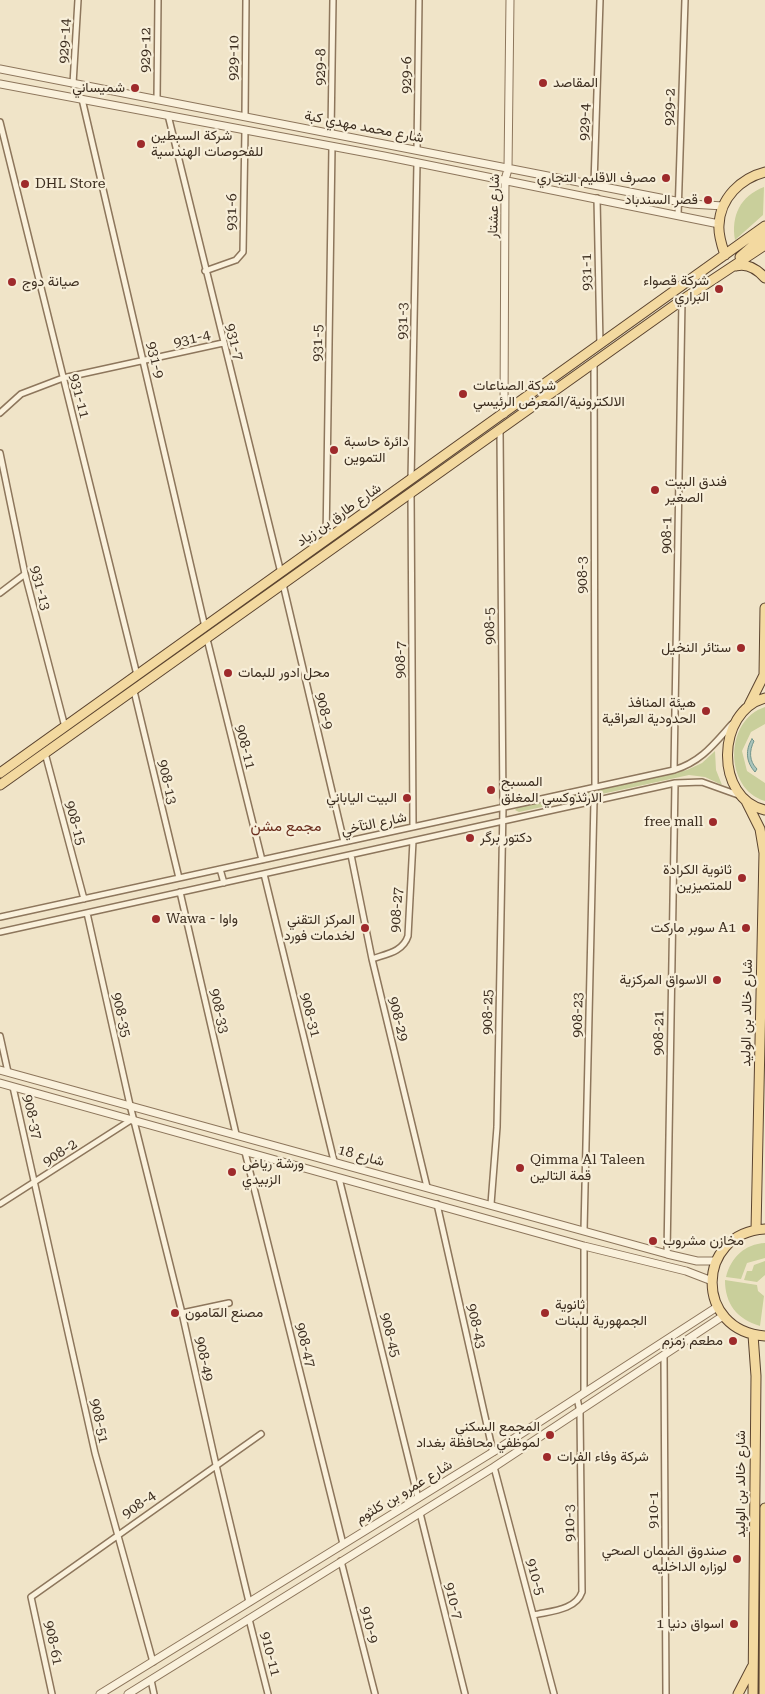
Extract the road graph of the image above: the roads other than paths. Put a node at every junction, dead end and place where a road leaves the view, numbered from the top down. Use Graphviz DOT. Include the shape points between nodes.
graph roads {
  1 [pos="78,0"];
  2 [pos="158,0"];
  3 [pos="246,0"];
  4 [pos="333,0"];
  5 [pos="419,0"];
  6 [pos="510,0"];
  7 [pos="600,0"];
  8 [pos="684,0"];
  9 [pos="0,69"];
  10 [pos="0,84"];
  11 [pos="73,84"];
  12 [pos="132,95"];
  13 [pos="82,99"];
  14 [pos="157,100"];
  15 [pos="127,107"];
  16 [pos="168,115"];
  17 [pos="245,117"];
  18 [pos="0,122"];
  19 [pos="244,130"];
  20 [pos="331,134"];
  21 [pos="386,144"];
  22 [pos="332,146"];
  23 [pos="417,150"];
  24 [pos="384,156"];
  25 [pos="417,163"];
  26 [pos="508,169"];
  27 [pos="765,172"];
  28 [pos="505,180"];
  29 [pos="594,184"];
  30 [pos="610,188"];
  31 [pos="597,198"];
  32 [pos="608,200"];
  33 [pos="679,202"];
  34 [pos="723,206"];
  35 [pos="678,215"];
  36 [pos="719,224"];
  37 [pos="765,226"];
  38 [pos="765,235"];
  39 [pos="765,245"];
  40 [pos="725,255"];
  41 [pos="733,267"];
  42 [pos="205,271"];
  43 [pos="765,278"];
  44 [pos="682,300"];
  45 [pos="222,343"];
  46 [pos="600,346"];
  47 [pos="144,362"];
  48 [pos="594,362"];
  49 [pos="63,378"];
  50 [pos="0,413"];
  51 [pos="504,414"];
  52 [pos="500,431"];
  53 [pos="0,453"];
  54 [pos="411,481"];
  55 [pos="411,493"];
  56 [pos="326,541"];
  57 [pos="281,573"];
  58 [pos="25,574"];
  59 [pos="283,584"];
  60 [pos="0,593"];
  61 [pos="765,608"];
  62 [pos="205,627"];
  63 [pos="207,639"];
  64 [pos="137,676"];
  65 [pos="134,691"];
  66 [pos="765,698"];
  67 [pos="749,706"];
  68 [pos="736,720"];
  69 [pos="65,726"];
  70 [pos="45,753"];
  71 [pos="674,770"];
  72 [pos="0,773"];
  73 [pos="675,783"];
  74 [pos="0,785"];
  75 [pos="594,787"];
  76 [pos="744,799"];
  77 [pos="594,801"];
  78 [pos="503,807"];
  79 [pos="765,810"];
  80 [pos="503,821"];
  81 [pos="413,827"];
  82 [pos="413,841"];
  83 [pos="344,842"];
  84 [pos="351,855"];
  85 [pos="262,860"];
  86 [pos="220,869"];
  87 [pos="264,874"];
  88 [pos="179,878"];
  89 [pos="224,883"];
  90 [pos="180,892"];
  91 [pos="84,899"];
  92 [pos="87,913"];
  93 [pos="0,917"];
  94 [pos="0,932"];
  95 [pos="372,959"];
  96 [pos="0,1036"];
  97 [pos="4,1071"];
  98 [pos="0,1083"];
  99 [pos="13,1087"];
  100 [pos="130,1105"];
  101 [pos="133,1120"];
  102 [pos="236,1134"];
  103 [pos="245,1152"];
  104 [pos="334,1161"];
  105 [pos="330,1176"];
  106 [pos="339,1178"];
  107 [pos="35,1182"];
  108 [pos="427,1187"];
  109 [pos="0,1204"];
  110 [pos="437,1204"];
  111 [pos="493,1205"];
  112 [pos="491,1219"];
  113 [pos="584,1230"];
  114 [pos="760,1230"];
  115 [pos="584,1246"];
  116 [pos="667,1254"];
  117 [pos="716,1261"];
  118 [pos="712,1281"];
  119 [pos="229,1303"];
  120 [pos="717,1307"];
  121 [pos="182,1313"];
  122 [pos="724,1316"];
  123 [pos="753,1335"];
  124 [pos="765,1336"];
  125 [pos="664,1356"];
  126 [pos="581,1396"];
  127 [pos="580,1412"];
  128 [pos="261,1434"];
  129 [pos="494,1452"];
  130 [pos="216,1464"];
  131 [pos="494,1467"];
  132 [pos="418,1498"];
  133 [pos="765,1508"];
  134 [pos="420,1513"];
  135 [pos="117,1534"];
  136 [pos="343,1544"];
  137 [pos="341,1561"];
  138 [pos="31,1597"];
  139 [pos="250,1602"];
  140 [pos="534,1615"];
  141 [pos="250,1619"];
  142 [pos="765,1643"];
  143 [pos="754,1660"];
  144 [pos="152,1662"];
  145 [pos="151,1680"];
  146 [pos="764,1690"];
  147 [pos="111,1691"];
  148 [pos="52,1694"];
  149 [pos="100,1694"];
  150 [pos="128,1694"];
  151 [pos="154,1694"];
  152 [pos="268,1694"];
  153 [pos="375,1694"];
  154 [pos="465,1694"];
  155 [pos="554,1694"];
  156 [pos="666,1694"];
  157 [pos="738,1694"];
  158 [pos="753,1694"];
  1 -- 11 [label="street, 929-14"];
  2 -- 14 [label="street, 929-12"];
  3 -- 17 [label="street, 929-10"];
  4 -- 20 [label="street, 929-8"];
  5 -- 23 [label="street, 929-6"];
  6 -- 26 [label="street, شارع عشتار"];
  7 -- 29 [label="street, 929-4"];
  8 -- 33 [label="street, 929-2"];
  9 -- 11 [label="street, شارع محمد مهدي كبة"];
  10 -- 13 [label="street, شارع محمد مهدي كبة"];
  11 -- 12 [label="street, شارع محمد مهدي كبة"];
  12 -- 14 [label="street, شارع محمد مهدي كبة"];
  12 -- 15 [label="street"];
  13 -- 15 [label="street, شارع محمد مهدي كبة"];
  13 -- 47 [label="street, 931-9"];
  14 -- 17 [label="street, شارع محمد مهدي كبة"];
  15 -- 16 [label="street, شارع محمد مهدي كبة"];
  16 -- 19 [label="street, شارع محمد مهدي كبة"];
  16 -- 42 [label="street, 931-7"];
  17 -- 20 [label="street, شارع محمد مهدي كبة"];
  18 -- 49 [label="street, 931-11"];
  19 -- 22 [label="street, شارع محمد مهدي كبة"];
  19 -- 42 [label="street, 931-6" via="242,252 236,260"];
  20 -- 21 [label="street, شارع محمد مهدي كبة"];
  21 -- 23 [label="street, شارع محمد مهدي كبة"];
  21 -- 24 [label="street"];
  22 -- 24 [label="street, شارع محمد مهدي كبة"];
  22 -- 56 [label="street, 931-5"];
  23 -- 26 [label="street, شارع محمد مهدي كبة"];
  24 -- 25 [label="street, شارع محمد مهدي كبة"];
  25 -- 28 [label="street, شارع محمد مهدي كبة"];
  25 -- 54 [label="street, 931-3"];
  26 -- 28 [label="street, شارع عشتار"];
  26 -- 29 [label="street, شارع محمد مهدي كبة"];
  27 -- 34 [label="main road" via="742,182"];
  28 -- 31 [label="street, شارع محمد مهدي كبة"];
  28 -- 51 [label="street, شارع عشتار"];
  29 -- 30 [label="street, شارع محمد مهدي كبة"];
  30 -- 32 [label="street"];
  30 -- 33 [label="street, شارع محمد مهدي كبة"];
  31 -- 32 [label="street, شارع محمد مهدي كبة"];
  31 -- 46 [label="street, 931-1"];
  32 -- 35 [label="street, شارع محمد مهدي كبة"];
  33 -- 34 [label="street, شارع محمد مهدي كبة"];
  33 -- 35 [label="street, 929-2"];
  34 -- 36 [label="main road"];
  35 -- 36 [label="street, شارع محمد مهدي كبة"];
  36 -- 40 [label="main road"];
  37 -- 40 [label="main road, شارع طارق بن زياد"];
  38 -- 41 [label="main road"];
  39 -- 41 [label="main road, شارع طارق بن زياد"];
  40 -- 46 [label="main road, شارع طارق بن زياد"];
  41 -- 43 [label="main road" via="751,267"];
  41 -- 44 [label="main road, شارع طارق بن زياد"];
  42 -- 45 [label="street, 931-7"];
  44 -- 48 [label="main road, شارع طارق بن زياد"];
  44 -- 71 [label="street, 908-1"];
  45 -- 47 [label="street, 931-4"];
  45 -- 57 [label="street, 931-7"];
  46 -- 51 [label="main road, شارع طارق بن زياد"];
  47 -- 49 [label="street, 931-4"];
  47 -- 62 [label="street, 931-9"];
  48 -- 52 [label="main road, شارع طارق بن زياد"];
  48 -- 75 [label="street, 908-3"];
  49 -- 50 [label="street, 931-4" via="21,394"];
  49 -- 64 [label="street, 931-11"];
  51 -- 54 [label="main road, شارع طارق بن زياد"];
  52 -- 55 [label="main road, شارع طارق بن زياد"];
  52 -- 78 [label="street, 908-5"];
  53 -- 58 [label="street, 931-13"];
  54 -- 56 [label="main road, شارع طارق بن زياد"];
  55 -- 59 [label="main road, شارع طارق بن زياد"];
  55 -- 81 [label="street, 908-7"];
  56 -- 57 [label="main road, شارع طارق بن زياد"];
  57 -- 62 [label="main road, شارع طارق بن زياد"];
  58 -- 60 [label="street"];
  58 -- 69 [label="street, 931-13"];
  59 -- 63 [label="main road, شارع طارق بن زياد"];
  59 -- 83 [label="street, 908-9"];
  61 -- 67 [label="main road" via="764,675"];
  62 -- 64 [label="main road, شارع طارق بن زياد"];
  63 -- 65 [label="main road, شارع طارق بن زياد"];
  63 -- 85 [label="street, 908-11"];
  64 -- 69 [label="main road, شارع طارق بن زياد"];
  65 -- 70 [label="main road, شارع طارق بن زياد"];
  65 -- 88 [label="street, 908-13"];
  66 -- 67 [label="main road"];
  67 -- 68 [label="main road"];
  68 -- 71 [label="street, شارع التآخي" via="701,757"];
  68 -- 76 [label="main road, شارع خالد بن الوليد" via="729,739 727,760 732,779"];
  69 -- 72 [label="main road, شارع طارق بن زياد"];
  70 -- 74 [label="main road, شارع طارق بن زياد"];
  70 -- 91 [label="street, 908-15"];
  71 -- 75 [label="street, شارع التآخي"];
  73 -- 76 [label="street, شارع التآخي" via="702,782"];
  73 -- 77 [label="street, شارع التآخي"];
  73 -- 116 [label="street, 908-21"];
  75 -- 78 [label="street, شارع التآخي"];
  76 -- 79 [label="main road"];
  76 -- 114 [label="main road, شارع خالد بن الوليد" via="760,829 764,853"];
  77 -- 80 [label="street, شارع التآخي"];
  77 -- 113 [label="street, 908-23"];
  78 -- 80 [label="street, 908-5"];
  78 -- 81 [label="street, شارع التآخي"];
  80 -- 82 [label="street, شارع التآخي"];
  80 -- 111 [label="street, 908-25"];
  81 -- 83 [label="street, شارع التآخي"];
  82 -- 84 [label="street, شارع التآخي"];
  82 -- 95 [label="street, 908-27" via="408,936 398,949"];
  83 -- 85 [label="street, شارع التآخي"];
  84 -- 87 [label="street, شارع التآخي"];
  84 -- 95 [label="street, 908-29"];
  85 -- 86 [label="street, شارع التآخي"];
  86 -- 88 [label="street, شارع التآخي"];
  86 -- 89 [label="street"];
  87 -- 89 [label="street, شارع التآخي"];
  87 -- 104 [label="street, 908-31"];
  88 -- 91 [label="street, شارع التآخي"];
  89 -- 90 [label="street, شارع التآخي"];
  90 -- 92 [label="street, شارع التآخي"];
  90 -- 102 [label="street, 908-33"];
  91 -- 93 [label="street, شارع التآخي"];
  92 -- 94 [label="street, شارع التآخي"];
  92 -- 100 [label="street, 908-35"];
  95 -- 108 [label="street, 908-29"];
  96 -- 97 [label="street"];
  97 -- 100 [label="street, شارع 18"];
  98 -- 99 [label="street, شارع 18"];
  99 -- 101 [label="street, شارع 18"];
  99 -- 107 [label="street, 908-37"];
  100 -- 101 [label="street, 908-35"];
  100 -- 102 [label="street, شارع 18"];
  101 -- 103 [label="street, شارع 18"];
  101 -- 107 [label="street, 908-2"];
  101 -- 121 [label="street, 908-49"];
  102 -- 104 [label="street, شارع 18"];
  103 -- 105 [label="street, شارع 18"];
  103 -- 136 [label="street, 908-47"];
  104 -- 105 [label="street"];
  104 -- 108 [label="street, شارع 18"];
  105 -- 106 [label="street, شارع 18"];
  106 -- 110 [label="street, شارع 18"];
  106 -- 132 [label="street, 908-45"];
  107 -- 109 [label="street, 908-2"];
  107 -- 135 [label="street, 908-51" via="95,1453"];
  108 -- 111 [label="street, شارع 18"];
  110 -- 112 [label="street, شارع 18"];
  110 -- 129 [label="street, 908-43"];
  111 -- 112 [label="street"];
  111 -- 113 [label="street, شارع 18"];
  112 -- 115 [label="street, شارع 18"];
  113 -- 116 [label="street, شارع 18"];
  114 -- 117 [label="main road" via="734,1239"];
  115 -- 118 [label="street, شارع 18" via="686,1271"];
  115 -- 126 [label="street, 910-3"];
  116 -- 117 [label="street, شارع 18" via="697,1261"];
  117 -- 118 [label="main road"];
  118 -- 120 [label="main road"];
  119 -- 121 [label="street"];
  120 -- 122 [label="main road"];
  120 -- 126 [label="street, شارع عمرو بن كلثوم"];
  121 -- 130 [label="street, 908-49"];
  122 -- 123 [label="main road" via="737,1328"];
  122 -- 125 [label="street, شارع عمرو بن كلثوم"];
  123 -- 124 [label="main road"];
  123 -- 143 [label="main road, شارع خالد بن الوليد" via="756,1376"];
  125 -- 127 [label="street, شارع عمرو بن كلثوم"];
  125 -- 156 [label="street, 910-1"];
  126 -- 127 [label="street, 910-3"];
  126 -- 129 [label="street, شارع عمرو بن كلثوم"];
  127 -- 131 [label="street, شارع عمرو بن كلثوم"];
  127 -- 140 [label="street, 910-3" via="582,1592 574,1604"];
  128 -- 130 [label="street, 908-4"];
  129 -- 132 [label="street, شارع عمرو بن كلثوم"];
  130 -- 135 [label="street, 908-4"];
  130 -- 139 [label="street, 908-49"];
  131 -- 134 [label="street, شارع عمرو بن كلثوم"];
  131 -- 140 [label="street, 910-5"];
  132 -- 136 [label="street, شارع عمرو بن كلثوم"];
  133 -- 142 [label="main road, شارع خالد بن الوليد"];
  134 -- 137 [label="street, شارع عمرو بن كلثوم"];
  134 -- 154 [label="street, 910-7"];
  135 -- 138 [label="street, 908-4"];
  135 -- 144 [label="street, 908-51"];
  136 -- 139 [label="street, شارع عمرو بن كلثوم"];
  137 -- 141 [label="street, شارع عمرو بن كلثوم"];
  137 -- 153 [label="street, 910-9"];
  138 -- 148 [label="street, 908-61"];
  139 -- 144 [label="street, شارع عمرو بن كلثوم"];
  140 -- 155 [label="street, 910-5"];
  141 -- 145 [label="street, شارع عمرو بن كلثوم"];
  141 -- 152 [label="street, 910-11"];
  142 -- 146 [label="main road, شارع خالد بن الوليد"];
  143 -- 157 [label="main road"];
  143 -- 158 [label="main road, شارع خالد بن الوليد"];
  144 -- 147 [label="street, شارع عمرو بن كلثوم"];
  145 -- 150 [label="street, شارع عمرو بن كلثوم"];
  145 -- 151 [label="street"];
  147 -- 149 [label="street, شارع عمرو بن كلثوم"];
}
